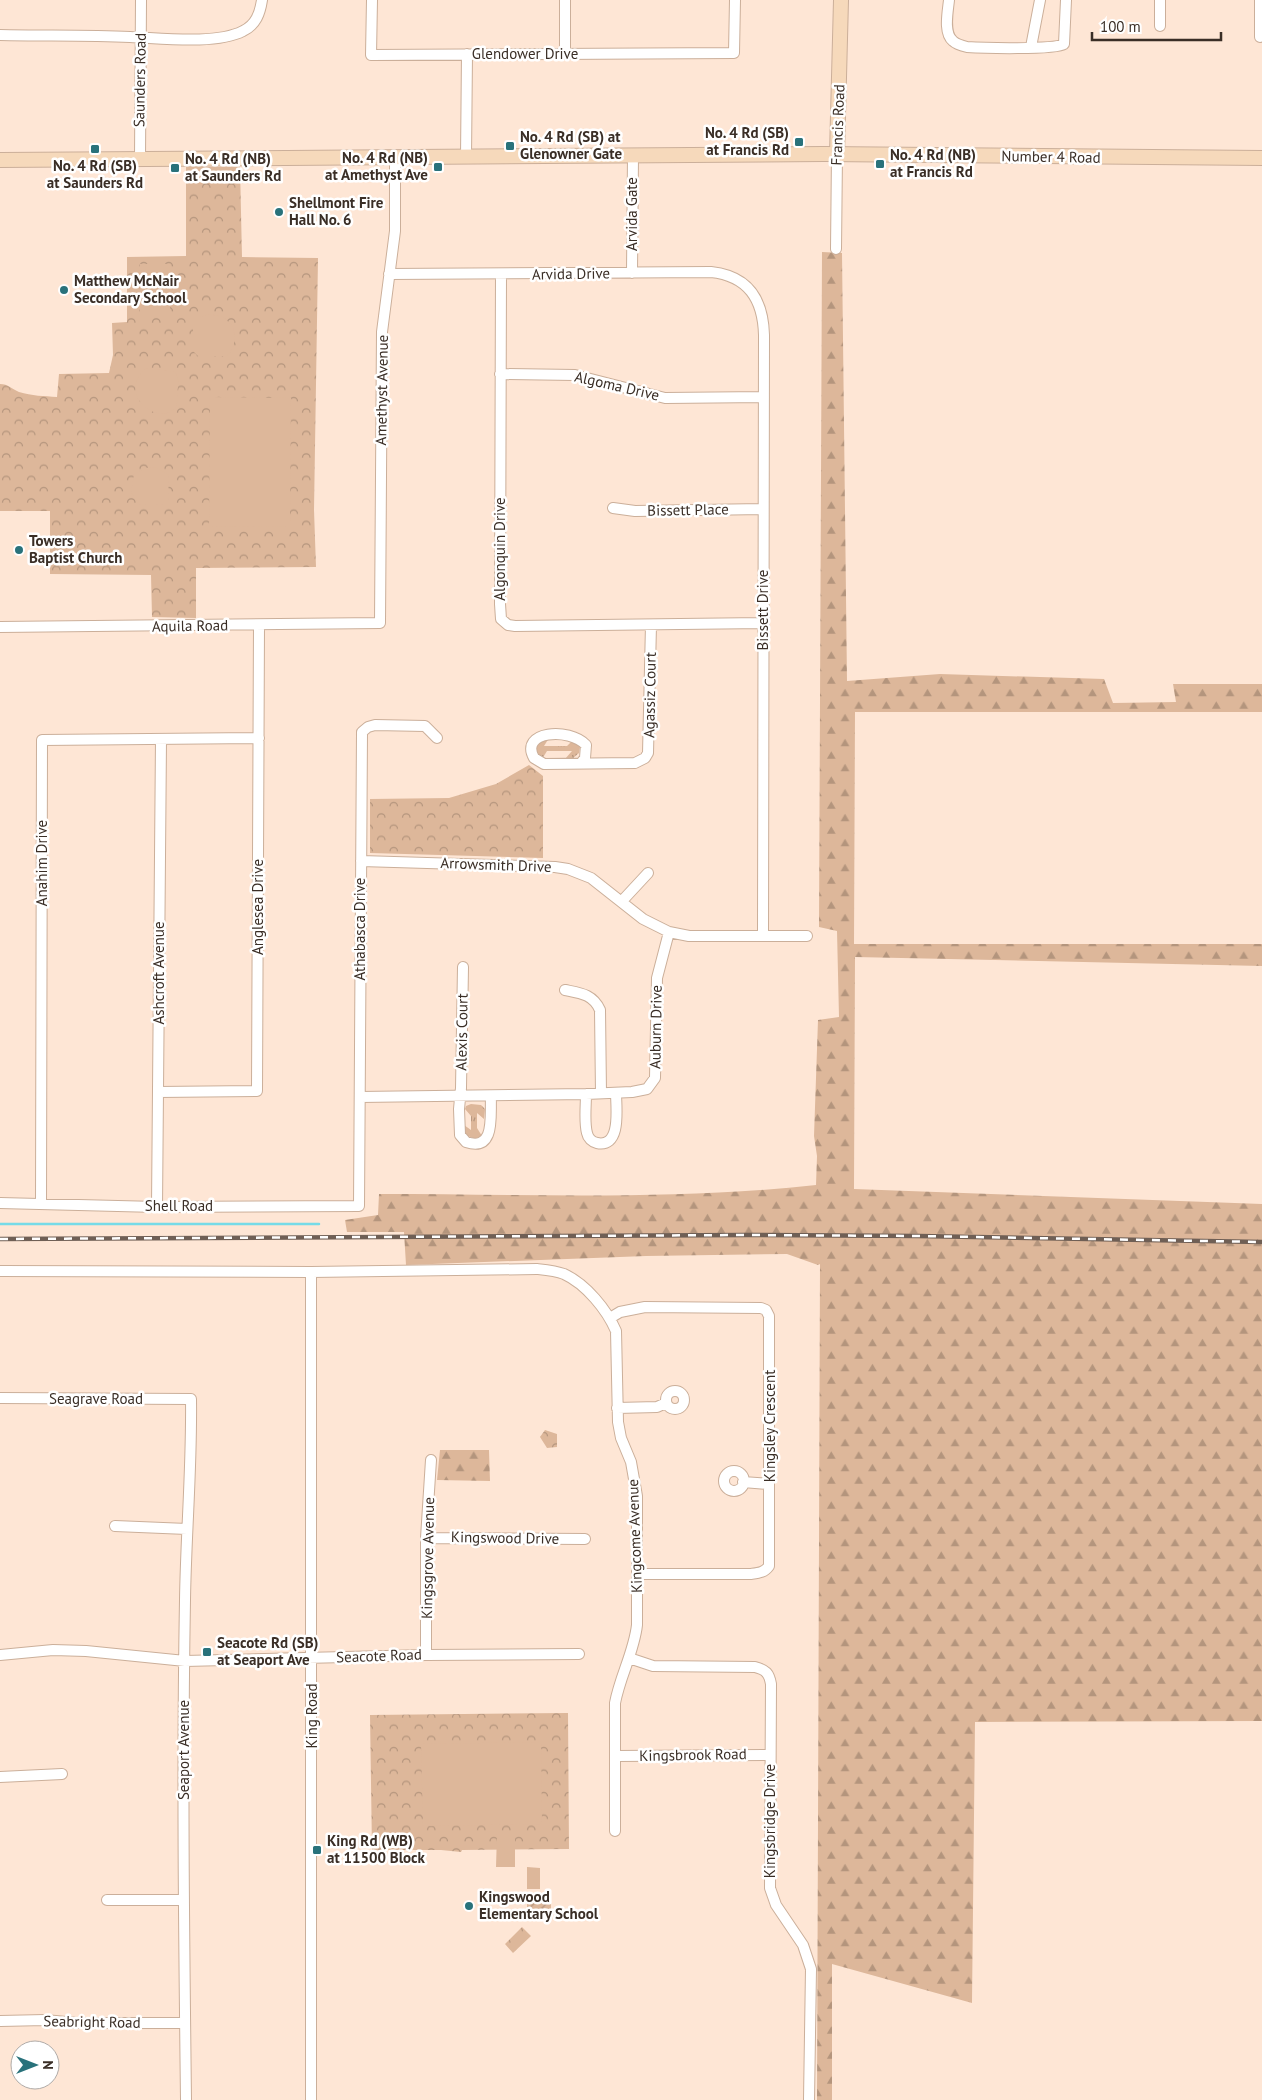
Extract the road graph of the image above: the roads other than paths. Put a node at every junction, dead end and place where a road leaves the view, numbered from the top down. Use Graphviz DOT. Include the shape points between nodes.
graph roads {
  1 [pos="141,0"];
  2 [pos="262,0"];
  3 [pos="372,0"];
  4 [pos="565,0"];
  5 [pos="735,0"];
  6 [pos="841,0"];
  7 [pos="949,0"];
  8 [pos="1040,0"];
  9 [pos="1066,0"];
  10 [pos="1160,0"];
  11 [pos="1260,0"];
  12 [pos="1160,26"];
  13 [pos="0,35"];
  14 [pos="1260,37"];
  15 [pos="141,38"];
  16 [pos="1031,47"];
  17 [pos="467,54"];
  18 [pos="565,54"];
  19 [pos="837,154"];
  20 [pos="633,155"];
  21 [pos="395,157"];
  22 [pos="466,157"];
  23 [pos="1262,158"];
  24 [pos="0,160"];
  25 [pos="140,160"];
  26 [pos="836,250"];
  27 [pos="632,273"];
  28 [pos="389,274"];
  29 [pos="501,274"];
  30 [pos="748,288"];
  31 [pos="500,374"];
  32 [pos="764,397"];
  33 [pos="613,508"];
  34 [pos="763,509"];
  35 [pos="380,623"];
  36 [pos="763,623"];
  37 [pos="259,624"];
  38 [pos="651,625"];
  39 [pos="0,627"];
  40 [pos="259,738"];
  41 [pos="437,738"];
  42 [pos="161,740"];
  43 [pos="581,763"];
  44 [pos="361,861"];
  45 [pos="648,873"];
  46 [pos="622,902"];
  47 [pos="669,932"];
  48 [pos="763,936"];
  49 [pos="807,936"];
  50 [pos="463,967"];
  51 [pos="565,990"];
  52 [pos="158,1092"];
  53 [pos="601,1093"];
  54 [pos="616,1093"];
  55 [pos="586,1094"];
  56 [pos="460,1097"];
  57 [pos="491,1097"];
  58 [pos="360,1098"];
  59 [pos="0,1203"];
  60 [pos="41,1204"];
  61 [pos="359,1206"];
  62 [pos="157,1207"];
  63 [pos="0,1271"];
  64 [pos="311,1272"];
  65 [pos="610,1318"];
  66 [pos="0,1398"];
  67 [pos="191,1400"];
  68 [pos="666,1403"];
  69 [pos="617,1408"];
  70 [pos="431,1460"];
  71 [pos="743,1482"];
  72 [pos="770,1484"];
  73 [pos="115,1526"];
  74 [pos="187,1529"];
  75 [pos="426,1538"];
  76 [pos="585,1539"];
  77 [pos="637,1574"];
  78 [pos="579,1654"];
  79 [pos="0,1655"];
  80 [pos="426,1655"];
  81 [pos="312,1658"];
  82 [pos="629,1658"];
  83 [pos="185,1661"];
  84 [pos="770,1755"];
  85 [pos="616,1756"];
  86 [pos="62,1774"];
  87 [pos="0,1777"];
  88 [pos="615,1831"];
  89 [pos="107,1900"];
  90 [pos="184,1900"];
  91 [pos="0,2021"];
  92 [pos="185,2023"];
  93 [pos="186,2100"];
  94 [pos="311,2100"];
  95 [pos="809,2100"];
  1 -- 15 [label="street, Saunders Road"];
  2 -- 15 [label="street" via="252,24 230,36"];
  3 -- 17 [label="street, Glendower Drive" via="371,55"];
  4 -- 18 [label="street"];
  5 -- 18 [label="street, Glendower Drive" via="734,53"];
  6 -- 19 [label="main road, Francis Road"];
  7 -- 16 [label="street" via="948,32 953,42 966,46"];
  8 -- 16 [label="street"];
  9 -- 16 [label="street" via="1064,44 1059,47"];
  10 -- 12 [label="street"];
  11 -- 14 [label="street"];
  13 -- 15 [label="street"];
  15 -- 25 [label="street, Saunders Road"];
  17 -- 18 [label="street, Glendower Drive"];
  17 -- 22 [label="street"];
  19 -- 20 [label="main road, Number 4 Road"];
  19 -- 23 [label="main road, Number 4 Road"];
  19 -- 26 [label="street, Francis Road"];
  20 -- 22 [label="main road, Number 4 Road"];
  20 -- 27 [label="street, Arvida Gate"];
  21 -- 22 [label="main road, Number 4 Road"];
  21 -- 25 [label="main road, Number 4 Road"];
  21 -- 28 [label="street, Amethyst Avenue" via="395,231"];
  24 -- 25 [label="main road, Number 4 Road"];
  27 -- 29 [label="street, Arvida Drive"];
  27 -- 30 [label="street, Arvida Drive" via="722,273"];
  28 -- 29 [label="street, Arvida Drive"];
  28 -- 35 [label="street, Amethyst Avenue" via="382,332"];
  29 -- 31 [label="street, Algonquin Drive"];
  30 -- 32 [label="street, Bissett Drive" via="758,302 764,321"];
  31 -- 32 [label="street, Algoma Drive" via="575,375 665,398"];
  31 -- 38 [label="street, Algonquin Drive" via="502,619 515,626"];
  32 -- 34 [label="street, Bissett Drive"];
  33 -- 34 [label="street, Bissett Place" via="635,511"];
  34 -- 36 [label="street, Bissett Drive"];
  35 -- 37 [label="street, Aquila Road"];
  36 -- 38 [label="street, Algonquin Drive"];
  36 -- 48 [label="street, Bissett Drive"];
  37 -- 39 [label="street, Aquila Road"];
  37 -- 40 [label="street, Anglesea Drive"];
  38 -- 43 [label="street, Agassiz Court" via="648,753 635,763"];
  40 -- 42 [label="street, Anahim Drive"];
  40 -- 52 [label="street, Anglesea Drive" via="256,1091"];
  41 -- 44 [label="street, Athabasca Drive" via="425,726 376,725 364,730"];
  42 -- 52 [label="street, Ashcroft Avenue"];
  42 -- 60 [label="street, Anahim Drive" via="42,740"];
  43 -- 43 [label="street, Agassiz Court" via="585,758 586,745 573,735 547,734 536,738 532,744 532,754 541,763"];
  44 -- 46 [label="street, Arrowsmith Drive" via="556,867 591,878"];
  44 -- 58 [label="street, Athabasca Drive"];
  45 -- 46 [label="street"];
  46 -- 47 [label="street, Arrowsmith Drive" via="643,919"];
  47 -- 48 [label="street, Arrowsmith Drive" via="688,936"];
  47 -- 54 [label="street, Auburn Drive" via="657,978 655,1078 642,1091"];
  48 -- 49 [label="street, Arrowsmith Drive"];
  50 -- 56 [label="street, Alexis Court"];
  51 -- 53 [label="street" via="585,993 600,1010"];
  52 -- 62 [label="street, Ashcroft Avenue"];
  53 -- 54 [label="street, Auburn Drive"];
  53 -- 55 [label="street, Auburn Drive"];
  54 -- 55 [label="street" via="615,1133 603,1144 593,1142 587,1135"];
  55 -- 57 [label="street, Auburn Drive"];
  56 -- 57 [label="street, Auburn Drive"];
  56 -- 57 [label="street" via="460,1135 466,1142 474,1144 485,1141 490,1132"];
  56 -- 58 [label="street, Auburn Drive"];
  58 -- 61 [label="street, Athabasca Drive"];
  59 -- 60 [label="street, Shell Road"];
  60 -- 62 [label="street, Shell Road"];
  61 -- 62 [label="street, Shell Road"];
  63 -- 64 [label="street"];
  64 -- 65 [label="street, Kingcome Avenue" via="553,1271 580,1285"];
  64 -- 81 [label="street, King Road"];
  65 -- 69 [label="street, Kingcome Avenue" via="616,1331"];
  65 -- 72 [label="street, Kingsley Crescent" via="620,1312 645,1307 750,1307 766,1310 770,1322"];
  66 -- 67 [label="street, Seagrave Road"];
  67 -- 74 [label="street, Seaport Avenue" via="192,1456"];
  68 -- 69 [label="street" via="657,1408"];
  69 -- 77 [label="street, Kingcome Avenue" via="621,1438 631,1462 637,1496"];
  70 -- 75 [label="street, Kingsgrove Avenue"];
  71 -- 72 [label="street"];
  72 -- 77 [label="street, Kingsley Crescent" via="770,1558 766,1571 750,1574"];
  73 -- 74 [label="street"];
  74 -- 83 [label="street, Seaport Avenue"];
  75 -- 76 [label="street, Kingswood Drive"];
  75 -- 80 [label="street, Kingsgrove Avenue"];
  77 -- 82 [label="street, Kingcome Avenue" via="637,1625"];
  78 -- 80 [label="street, Seacote Road"];
  79 -- 83 [label="street, Seacote Road" via="53,1650 86,1651"];
  80 -- 81 [label="street, Seacote Road"];
  81 -- 83 [label="street, Seacote Road"];
  81 -- 94 [label="street, King Road"];
  82 -- 84 [label="street, Kingsbridge Drive" via="653,1666 763,1669 769,1674 771,1684"];
  82 -- 85 [label="street, Kingcome Avenue" via="618,1684 615,1703"];
  83 -- 90 [label="street, Seaport Avenue"];
  84 -- 85 [label="street, Kingsbrook Road"];
  84 -- 95 [label="street, Kingsbridge Drive" via="772,1896 803,1945 811,1969"];
  85 -- 88 [label="street, Kingcome Avenue"];
  86 -- 87 [label="street"];
  89 -- 90 [label="street"];
  90 -- 92 [label="street, Seaport Avenue"];
  91 -- 92 [label="street, Seabright Road"];
  92 -- 93 [label="street, Seaport Avenue"];
}
